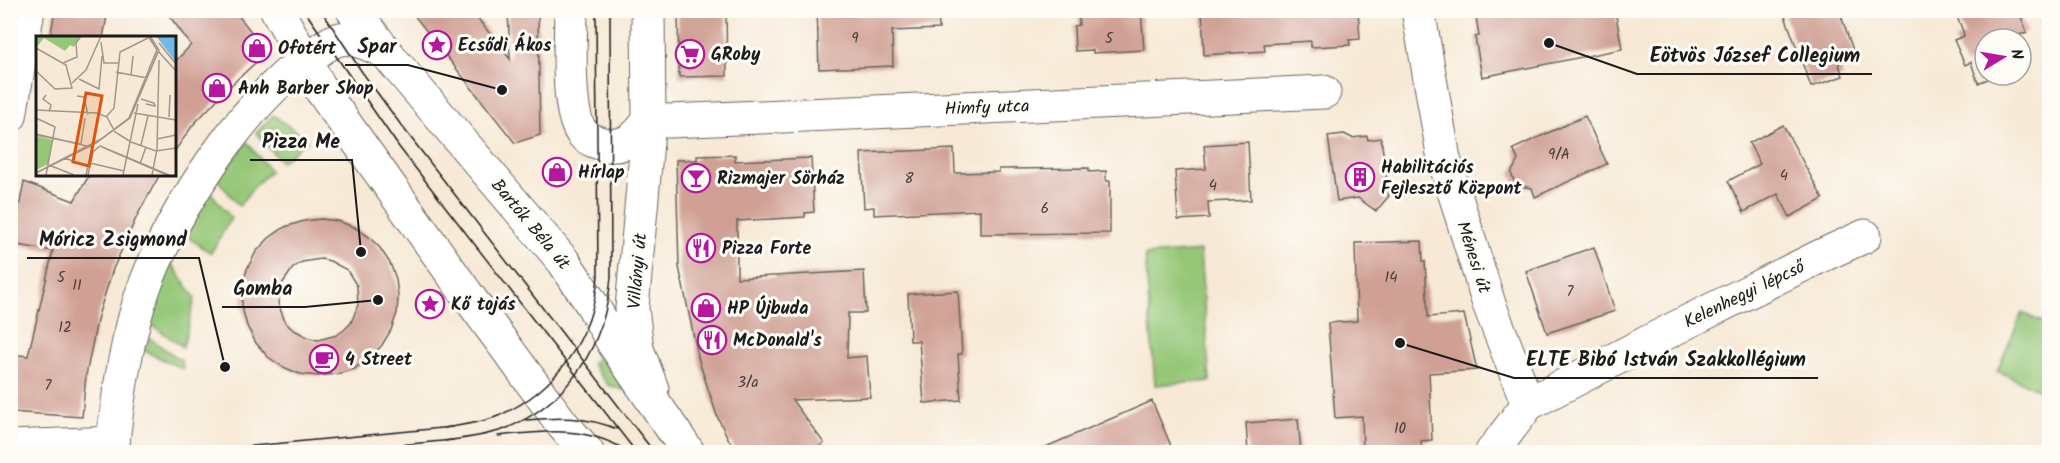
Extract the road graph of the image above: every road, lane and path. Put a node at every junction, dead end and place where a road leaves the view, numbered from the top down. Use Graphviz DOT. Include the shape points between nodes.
graph roads {
  1 [pos="28,10"];
  2 [pos="277,10"];
  3 [pos="353,10"];
  4 [pos="571,10"];
  5 [pos="648,10"];
  6 [pos="1418,10"];
  7 [pos="387,53"];
  8 [pos="304,60"];
  9 [pos="1324,92"];
  10 [pos="10,116"];
  11 [pos="649,120"];
  12 [pos="1865,236"];
  13 [pos="1528,404"];
  14 [pos="663,417"];
  15 [pos="10,447"];
  16 [pos="113,448"];
  17 [pos="586,453"];
  18 [pos="688,453"];
  19 [pos="1492,453"];
  1 -- 10 [label="street"];
  2 -- 8 [label="street"];
  3 -- 7 [label="street, Bartók Béla út"];
  4 -- 11 [label="street" via="572,104 584,135 597,143 623,144 632,140"];
  5 -- 11 [label="street, Villányi út"];
  6 -- 13 [label="street, Ménesi út" via="1444,159 1486,294"];
  7 -- 8 [label="street" via="364,42 340,39"];
  7 -- 14 [label="street, Bartók Béla út" via="564,262"];
  8 -- 16 [label="street" via="241,123 173,227 144,288 128,348"];
  8 -- 17 [label="street" via="471,300"];
  9 -- 11 [label="street, Himfy utca"];
  11 -- 14 [label="street, Villányi út" via="632,308 637,349"];
  12 -- 13 [label="street, Kelenhegyi lépcső"];
  13 -- 19 [label="street"];
  14 -- 18 [label="street, Bartók Béla út"];
  15 -- 16 [label="street"];
}
